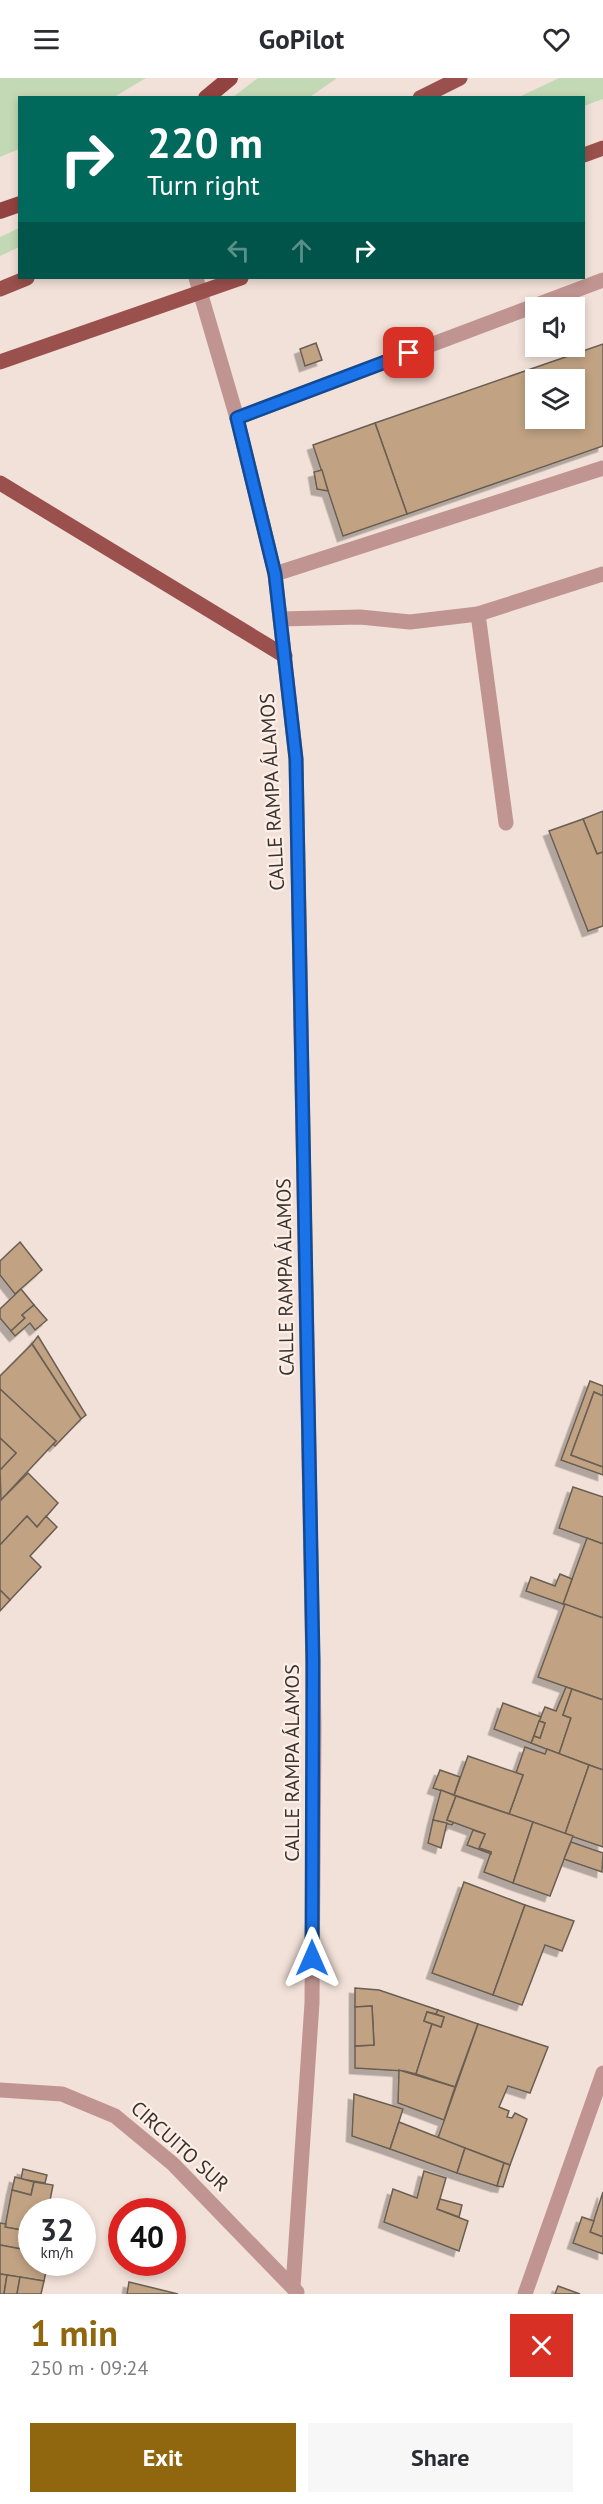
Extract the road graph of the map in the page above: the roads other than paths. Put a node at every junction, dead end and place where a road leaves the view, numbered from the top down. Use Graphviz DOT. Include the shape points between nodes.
graph roads {
  1 [pos="230,78"];
  2 [pos="460,78"];
  3 [pos="208,96"];
  4 [pos="424,96"];
  5 [pos="603,148"];
  6 [pos="585,155"];
  7 [pos="18,205"];
  8 [pos="0,211"];
  9 [pos="25,279"];
  10 [pos="235,279"];
  11 [pos="603,280"];
  12 [pos="199,285"];
  13 [pos="0,289"];
  14 [pos="0,362"];
  15 [pos="237,418"];
  16 [pos="603,468"];
  17 [pos="0,483"];
  18 [pos="275,574"];
  19 [pos="603,574"];
  20 [pos="478,614"];
  21 [pos="282,619"];
  22 [pos="285,656"];
  23 [pos="506,823"];
  24 [pos="603,2073"];
  25 [pos="0,2090"];
  26 [pos="296,2291"];
  27 [pos="525,2294"];
  1 -- 3 [label="highway"];
  2 -- 4 [label="main road"];
  5 -- 6 [label="main road"];
  7 -- 8 [label="highway"];
  9 -- 13 [label="main road"];
  10 -- 12 [label="main road"];
  11 -- 15 [label="street"];
  12 -- 14 [label="main road"];
  12 -- 15 [label="street, CALLE RAMPA ÁLAMOS"];
  15 -- 18 [label="street, CALLE RAMPA ÁLAMOS"];
  16 -- 18 [label="street"];
  17 -- 22 [label="main road"];
  18 -- 21 [label="street, CALLE RAMPA ÁLAMOS"];
  19 -- 20 [label="street"];
  20 -- 21 [label="street" via="410,622 360,617"];
  20 -- 23 [label="street"];
  21 -- 22 [label="street, CALLE RAMPA ÁLAMOS"];
  22 -- 26 [label="street, CALLE RAMPA ÁLAMOS" via="296,759 314,1728 312,2003"];
  24 -- 27 [label="street"];
  25 -- 26 [label="street, CIRCUITO SUR" via="62,2094 115,2116 173,2164"];
}
